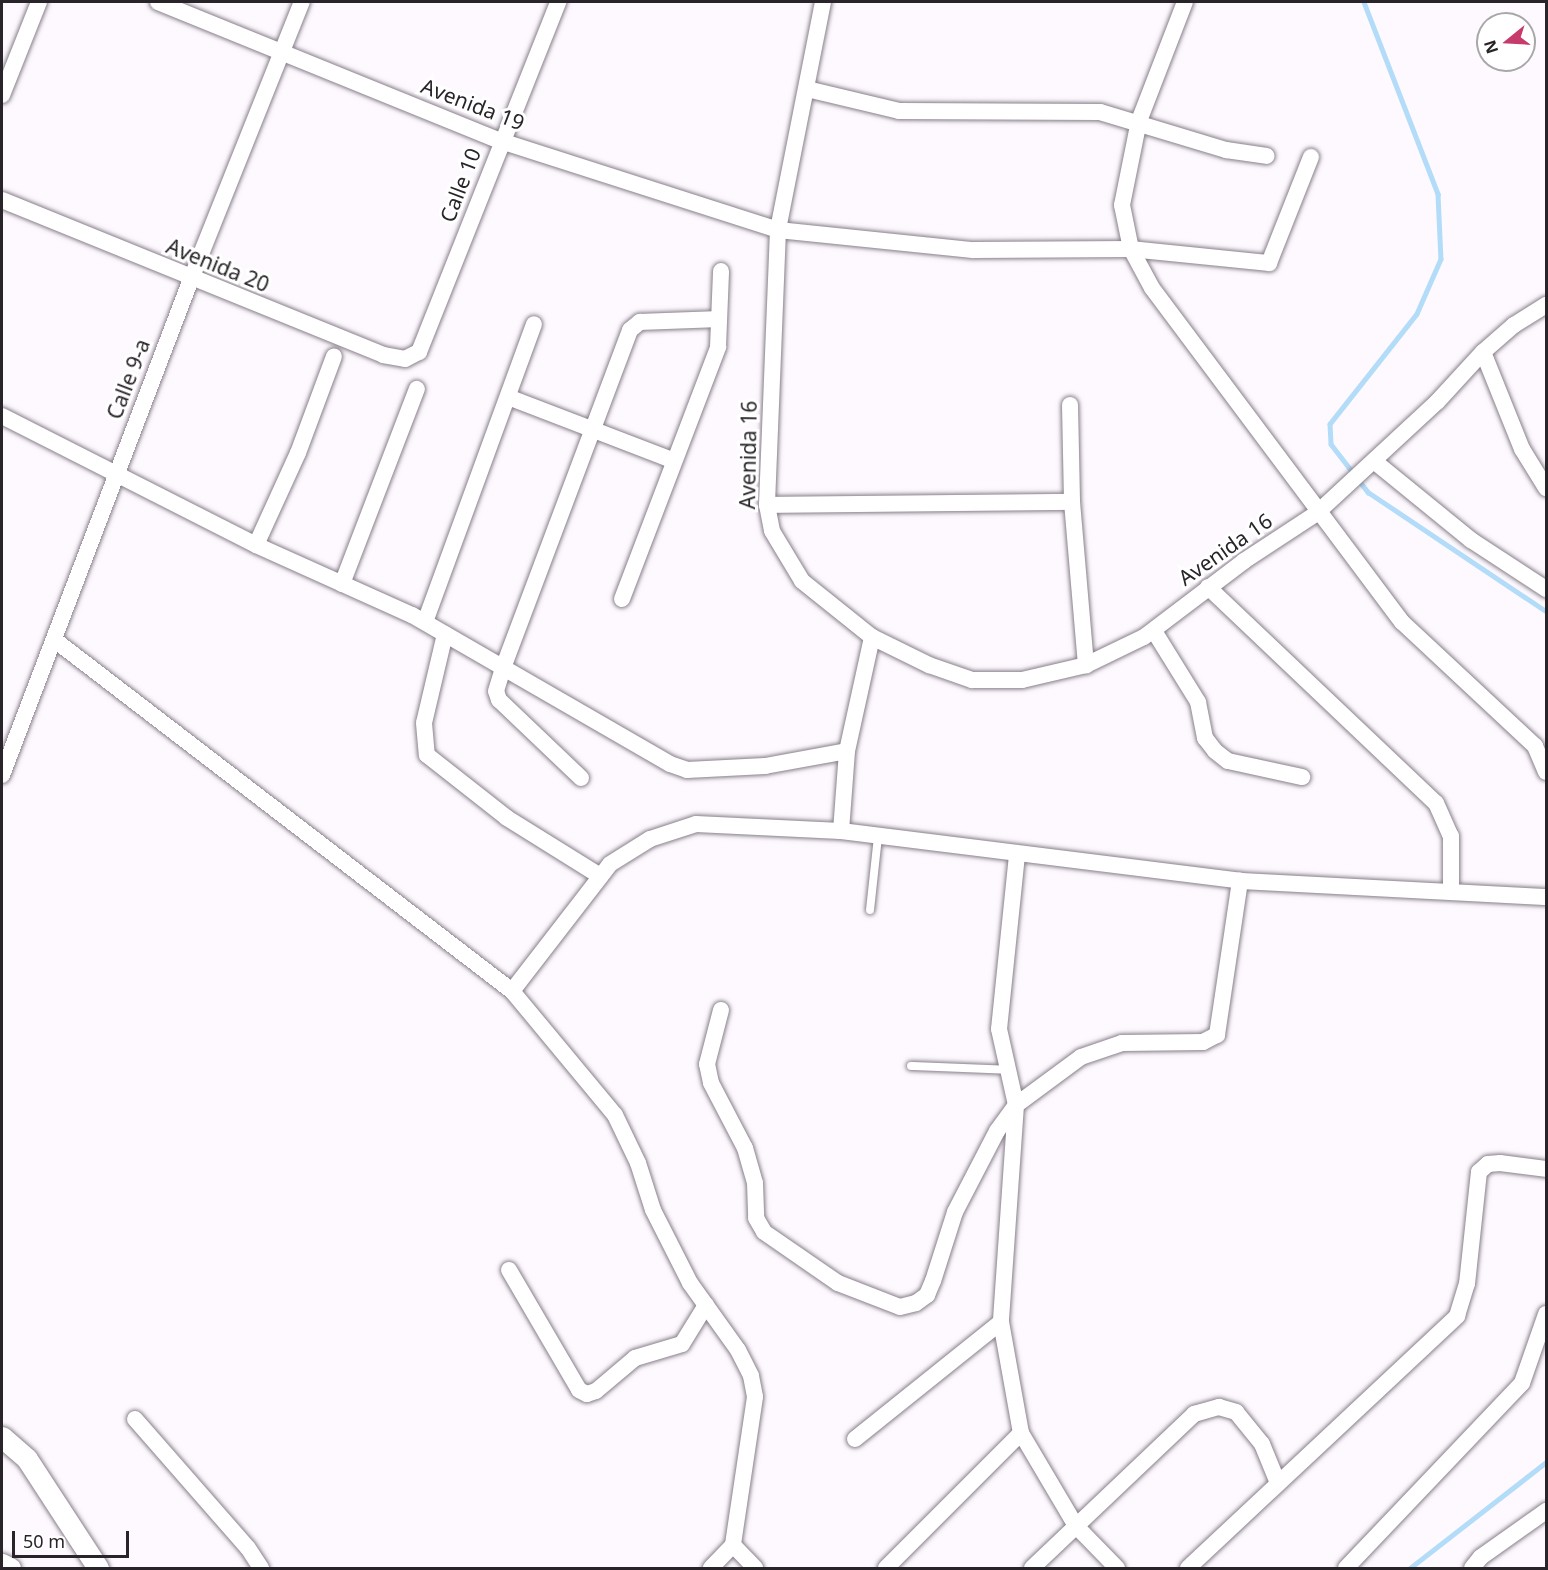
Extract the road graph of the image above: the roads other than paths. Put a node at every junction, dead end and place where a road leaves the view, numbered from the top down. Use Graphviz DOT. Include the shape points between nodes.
graph roads {
  1 [pos="39,2"];
  2 [pos="158,2"];
  3 [pos="302,2"];
  4 [pos="558,2"];
  5 [pos="821,2"];
  6 [pos="1185,2"];
  7 [pos="282,51"];
  8 [pos="3,85"];
  9 [pos="807,89"];
  10 [pos="1138,121"];
  11 [pos="501,141"];
  12 [pos="1267,156"];
  13 [pos="1311,157"];
  14 [pos="2,200"];
  15 [pos="778,230"];
  16 [pos="1131,249"];
  17 [pos="722,271"];
  18 [pos="191,279"];
  19 [pos="1546,305"];
  20 [pos="719,319"];
  21 [pos="534,324"];
  22 [pos="419,352"];
  23 [pos="1483,352"];
  24 [pos="334,356"];
  25 [pos="417,389"];
  26 [pos="508,397"];
  27 [pos="1070,405"];
  28 [pos="2,416"];
  29 [pos="592,428"];
  30 [pos="672,460"];
  31 [pos="1368,466"];
  32 [pos="117,472"];
  33 [pos="1546,488"];
  34 [pos="1072,502"];
  35 [pos="767,505"];
  36 [pos="1317,513"];
  37 [pos="256,545"];
  38 [pos="342,584"];
  39 [pos="1208,587"];
  40 [pos="1546,589"];
  41 [pos="622,600"];
  42 [pos="425,622"];
  43 [pos="1154,631"];
  44 [pos="445,634"];
  45 [pos="872,637"];
  46 [pos="56,641"];
  47 [pos="1086,665"];
  48 [pos="503,668"];
  49 [pos="847,751"];
  50 [pos="1546,772"];
  51 [pos="2,775"];
  52 [pos="1302,777"];
  53 [pos="580,778"];
  54 [pos="841,831"];
  55 [pos="878,836"];
  56 [pos="1017,855"];
  57 [pos="600,876"];
  58 [pos="1240,880"];
  59 [pos="1451,892"];
  60 [pos="1546,897"];
  61 [pos="870,910"];
  62 [pos="512,991"];
  63 [pos="721,1010"];
  64 [pos="911,1066"];
  65 [pos="1009,1070"];
  66 [pos="1016,1105"];
  67 [pos="1546,1169"];
  68 [pos="509,1270"];
  69 [pos="706,1305"];
  70 [pos="1546,1314"];
  71 [pos="1001,1322"];
  72 [pos="135,1419"];
  73 [pos="1022,1433"];
  74 [pos="2,1437"];
  75 [pos="855,1439"];
  76 [pos="1278,1483"];
  77 [pos="1546,1511"];
  78 [pos="1076,1526"];
  79 [pos="733,1545"];
  80 [pos="2,1564"];
  81 [pos="10,1569"];
  82 [pos="98,1569"];
  83 [pos="261,1569"];
  84 [pos="711,1569"];
  85 [pos="755,1569"];
  86 [pos="886,1569"];
  87 [pos="1032,1569"];
  88 [pos="1117,1569"];
  89 [pos="1188,1569"];
  90 [pos="1346,1569"];
  91 [pos="1472,1569"];
  1 -- 8 [label="street"];
  2 -- 7 [label="street, Avenida 19"];
  3 -- 7 [label="street, Calle 9-a"];
  4 -- 11 [label="street, Calle 10"];
  5 -- 9 [label="street, Avenida 16"];
  6 -- 10 [label="street"];
  7 -- 11 [label="street, Avenida 19"];
  7 -- 18 [label="street, Calle 9-a"];
  9 -- 10 [label="street" via="899,111 1100,111"];
  9 -- 15 [label="street, Avenida 16"];
  10 -- 12 [label="street" via="1226,150"];
  10 -- 16 [label="street" via="1122,205"];
  11 -- 15 [label="street, Avenida 19"];
  11 -- 22 [label="street, Calle 10"];
  13 -- 16 [label="street, Avenida 19" via="1269,263"];
  14 -- 18 [label="street, Avenida 20"];
  15 -- 16 [label="street, Avenida 19" via="973,250"];
  15 -- 35 [label="street, Avenida 16"];
  16 -- 36 [label="street" via="1152,288"];
  17 -- 20 [label="street"];
  18 -- 22 [label="street, Avenida 20" via="383,355 405,359"];
  18 -- 32 [label="street, Calle 9-a"];
  19 -- 23 [label="street" via="1514,325"];
  20 -- 29 [label="street" via="640,322 630,330"];
  20 -- 30 [label="street" via="718,347"];
  21 -- 26 [label="street"];
  23 -- 31 [label="street"];
  23 -- 33 [label="street" via="1522,449"];
  24 -- 37 [label="street" via="298,453"];
  25 -- 38 [label="street"];
  26 -- 29 [label="street"];
  26 -- 42 [label="street"];
  27 -- 34 [label="street"];
  28 -- 32 [label="street"];
  29 -- 30 [label="street"];
  29 -- 48 [label="street"];
  30 -- 41 [label="street"];
  31 -- 36 [label="street, Avenida 16"];
  31 -- 40 [label="street"];
  32 -- 37 [label="street"];
  32 -- 46 [label="street, Calle 9-a"];
  34 -- 35 [label="street"];
  34 -- 47 [label="street"];
  35 -- 45 [label="street, Avenida 16" via="772,531 802,581"];
  36 -- 39 [label="street, Avenida 16"];
  36 -- 50 [label="street" via="1402,622 1535,746"];
  37 -- 38 [label="street"];
  38 -- 42 [label="street"];
  39 -- 43 [label="street, Avenida 16"];
  39 -- 59 [label="street" via="1436,804 1451,836"];
  42 -- 44 [label="street"];
  43 -- 47 [label="street, Avenida 16"];
  43 -- 52 [label="street" via="1198,702 1205,738 1215,751 1228,761"];
  44 -- 48 [label="street"];
  44 -- 57 [label="street" via="424,723 427,755 507,818"];
  45 -- 47 [label="street, Avenida 16" via="928,665 972,680 1022,680"];
  45 -- 49 [label="street"];
  46 -- 51 [label="street, Calle 9-a"];
  46 -- 62 [label="street"];
  48 -- 49 [label="street" via="687,770 765,766"];
  48 -- 53 [label="street" via="496,691 499,700"];
  49 -- 54 [label="street"];
  54 -- 55 [label="street"];
  54 -- 57 [label="street" via="696,824 650,839 610,864"];
  55 -- 56 [label="street"];
  55 -- 61 [label="lane"];
  56 -- 58 [label="street"];
  56 -- 65 [label="street" via="999,1029"];
  57 -- 62 [label="street"];
  58 -- 59 [label="street"];
  58 -- 66 [label="street" via="1217,1035 1203,1042 1122,1043 1081,1056"];
  59 -- 60 [label="street"];
  62 -- 69 [label="street" via="615,1114 638,1162 653,1210 690,1283"];
  63 -- 66 [label="street" via="707,1064 711,1083 746,1148 760,1225 780,1246 812,1268 838,1283 900,1307 927,1295 955,1212 997,1131"];
  64 -- 65 [label="lane"];
  65 -- 66 [label="street"];
  66 -- 71 [label="street"];
  67 -- 76 [label="street" via="1500,1163 1488,1164 1479,1172 1467,1284 1457,1316"];
  68 -- 69 [label="street" via="579,1390 587,1394 635,1358 682,1344"];
  69 -- 79 [label="street" via="738,1350 755,1397"];
  70 -- 90 [label="street" via="1522,1383"];
  71 -- 73 [label="street"];
  71 -- 75 [label="street"];
  72 -- 83 [label="street" via="248,1548"];
  73 -- 78 [label="street"];
  73 -- 86 [label="street"];
  74 -- 82 [label="street" via="27,1459"];
  76 -- 78 [label="street" via="1262,1444 1236,1412 1218,1407 1194,1414"];
  76 -- 89 [label="street"];
  77 -- 91 [label="street" via="1481,1557"];
  78 -- 87 [label="street"];
  78 -- 88 [label="street"];
  79 -- 84 [label="street"];
  79 -- 85 [label="street"];
  80 -- 81 [label="street"];
}
